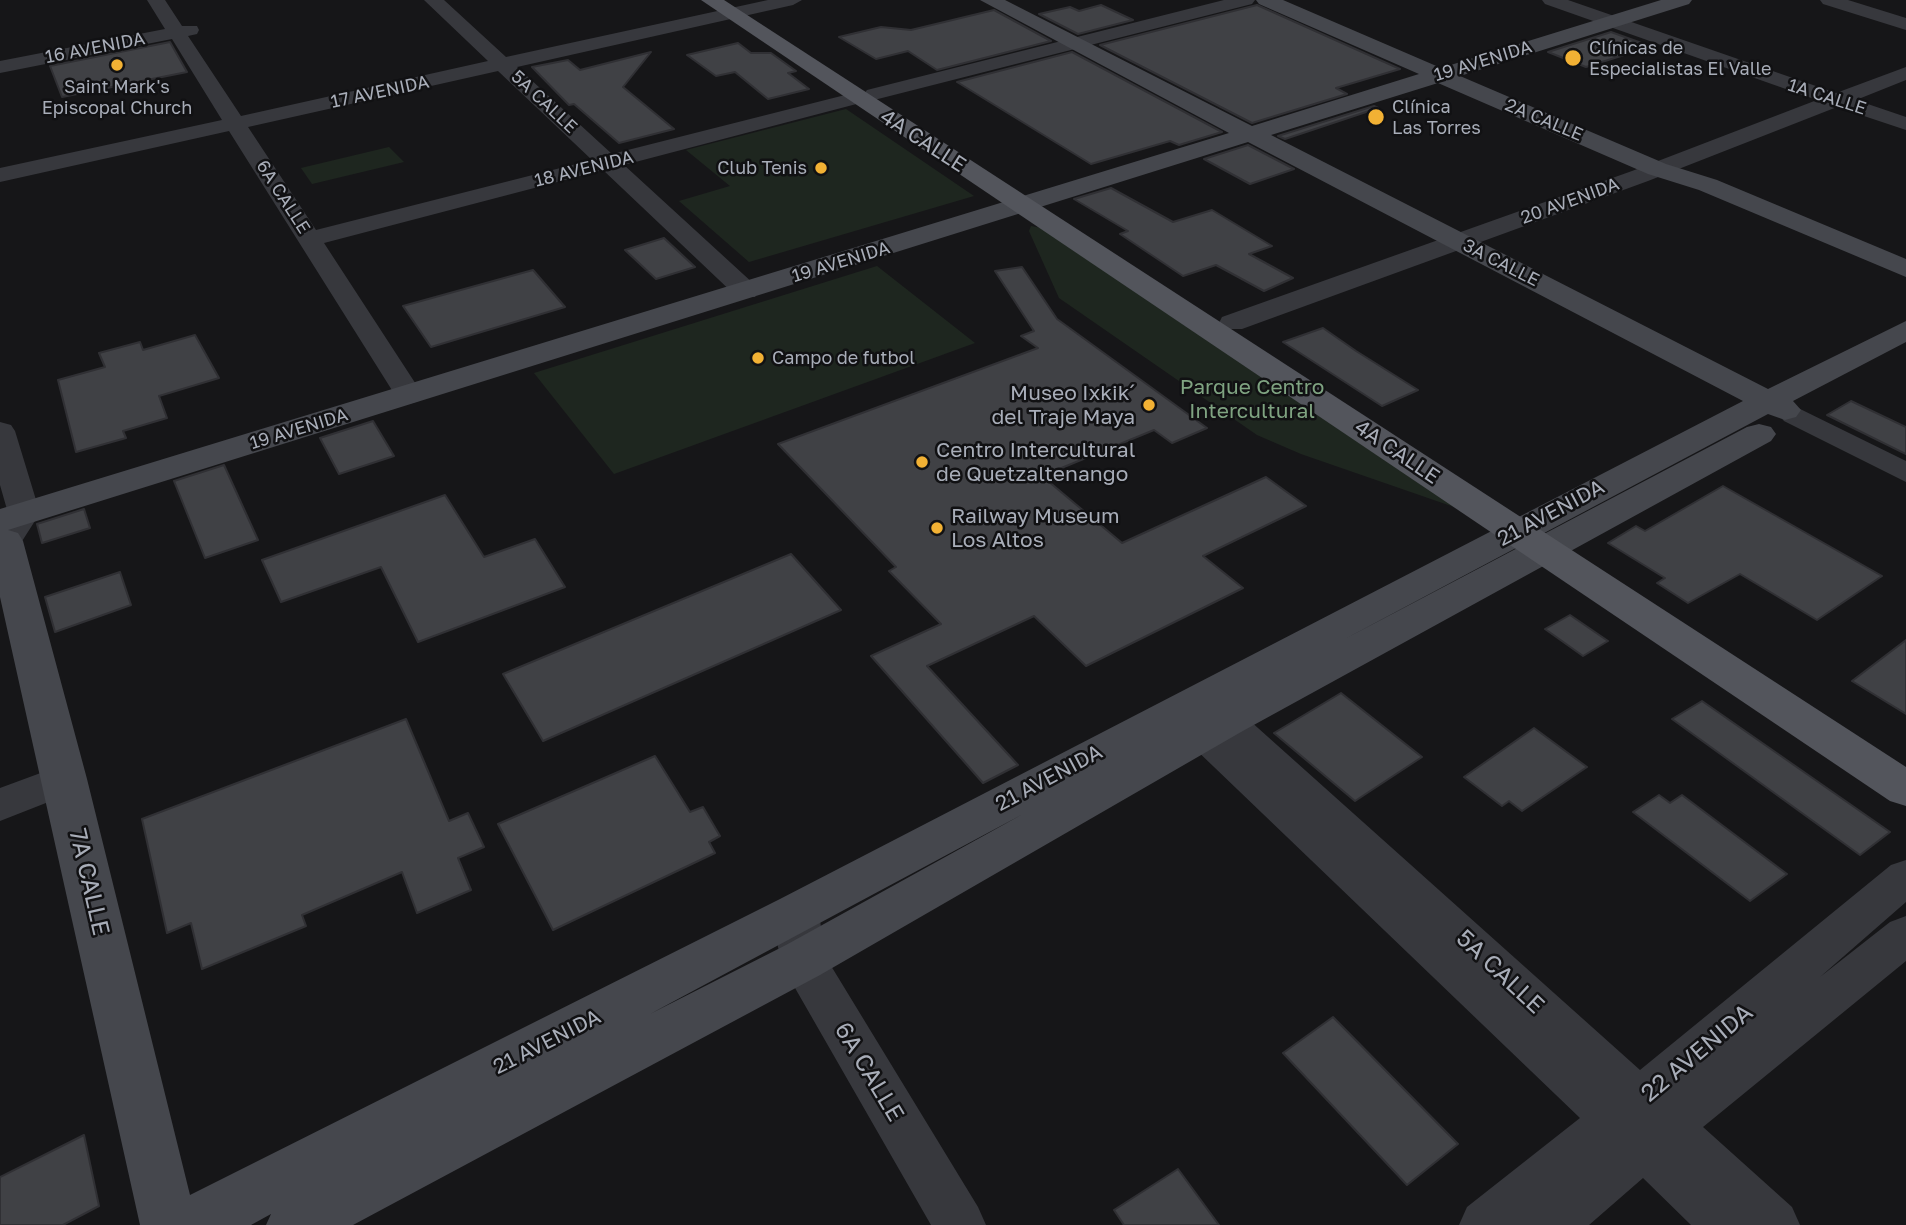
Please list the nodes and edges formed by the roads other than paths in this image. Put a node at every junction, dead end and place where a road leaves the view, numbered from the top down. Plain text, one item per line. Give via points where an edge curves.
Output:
1 (156, 0) edge
2 (171, 0) edge
3 (433, 0) edge
4 (452, 0) edge
5 (793, 0) edge
6 (990, 0) edge
7 (1006, 0) edge
8 (1220, 0) edge
9 (1246, 0) edge
10 (1266, 0) edge
11 (1283, 0) edge
12 (1550, 0) edge
13 (1659, 0) edge
14 (1682, 0) edge
15 (1829, 0) edge
16 (737, 7) edge
17 (1605, 20) junction
18 (1906, 24) edge
19 (182, 30) junction
20 (1077, 42) junction
21 (509, 61) junction
22 (0, 64) edge
23 (1440, 71) junction
24 (1906, 73) edge
25 (1906, 87) edge
26 (861, 93) junction
27 (1845, 104) junction
28 (243, 119) junction
29 (1906, 124) edge
30 (1246, 130) junction
31 (612, 157) junction
32 (0, 165) edge
33 (1681, 174) junction
34 (0, 175) edge
35 (1025, 199) junction
36 (317, 233) junction
37 (1469, 247) junction
38 (1906, 269) edge
39 (748, 284) junction
40 (1242, 330) junction
41 (1906, 330) edge
42 (1906, 355) edge
43 (414, 386) junction
44 (1780, 407) junction
45 (0, 431) edge
46 (1906, 473) edge
47 (8, 518) edge
48 (1540, 536) junction
49 (1214, 727) junction
50 (1906, 762) edge
51 (63, 773) junction
52 (1906, 789) edge
53 (0, 791) edge
54 (0, 805) edge
55 (1906, 877) edge
56 (797, 913) junction
57 (1906, 935) edge
58 (803, 960) junction
59 (1642, 1123) junction
60 (169, 1225) edge
61 (192, 1225) edge
62 (295, 1225) edge
63 (960, 1225) edge
64 (1485, 1225) edge
65 (1550, 1225) edge
66 (1730, 1225) edge
67 (1774, 1225) edge

1 - 19 street, 6A CALLE
2 - 19 street, 6A CALLE
3 - 21 street, 5A CALLE
4 - 21 street, 5A CALLE
5 - 16 street, 17 AVENIDA
6 - 20 street, 3A CALLE
7 - 20 street, 3A CALLE
8 - 20 street, 18 AVENIDA
9 - 20 street, 18 AVENIDA
10 - 23 street, 2A CALLE
11 - 23 street, 2A CALLE
12 - 17 street, 1A CALLE
13 - 17 street, 19 AVENIDA
14 - 17 street, 19 AVENIDA
15 - 18 street
16 - 21 street, 17 AVENIDA
16 - 26 main road, 4A CALLE
17 - 23 street, 19 AVENIDA
17 - 27 street, 1A CALLE
19 - 22 street, 16 AVENIDA
19 - 28 street, 6A CALLE
20 - 26 street, 18 AVENIDA
20 - 30 street, 3A CALLE
21 - 28 street, 17 AVENIDA
21 - 31 street, 5A CALLE
23 - 30 street, 19 AVENIDA
23 - 33 street, 2A CALLE
24 - 27 street, 20 AVENIDA
25 - 27 street, 20 AVENIDA
26 - 31 street, 18 AVENIDA
26 - 35 main road, 4A CALLE
27 - 29 street, 1A CALLE
27 - 33 street, 20 AVENIDA
28 - 32 street, 17 AVENIDA
28 - 34 street, 17 AVENIDA
28 - 36 street, 6A CALLE
30 - 35 street, 19 AVENIDA
30 - 37 street, 3A CALLE
31 - 36 street, 18 AVENIDA
31 - 39 street, 5A CALLE
33 - 37 street, 20 AVENIDA
33 - 38 street, 2A CALLE
35 - 39 street, 19 AVENIDA
35 - 40 main road, 4A CALLE
35 - 48 main road, 4A CALLE via 1225,337
36 - 43 street, 6A CALLE
37 - 40 street, 20 AVENIDA
37 - 44 street, 3A CALLE
39 - 43 street, 19 AVENIDA
40 - 48 main road, 4A CALLE
41 - 44 street, 21 AVENIDA
42 - 44 street, 21 AVENIDA
43 - 47 street, 19 AVENIDA
44 - 46 street, 3A CALLE
44 - 48 street, 21 AVENIDA
45 - 47 street, 7A CALLE
47 - 51 street, 7A CALLE
48 - 49 street, 21 AVENIDA
48 - 50 main road, 4A CALLE
48 - 52 main road, 4A CALLE
48 - 56 street, 21 AVENIDA
49 - 58 street, 21 AVENIDA
49 - 59 street, 5A CALLE
51 - 53 street
51 - 54 street
51 - 60 street, 7A CALLE
55 - 59 street, 22 AVENIDA
56 - 58 street, 6A CALLE
56 - 61 street, 21 AVENIDA
57 - 59 street, 22 AVENIDA
58 - 62 street, 21 AVENIDA
58 - 63 street, 6A CALLE
59 - 64 street, 22 AVENIDA
59 - 65 street, 22 AVENIDA
59 - 66 street, 5A CALLE
59 - 67 street, 5A CALLE

